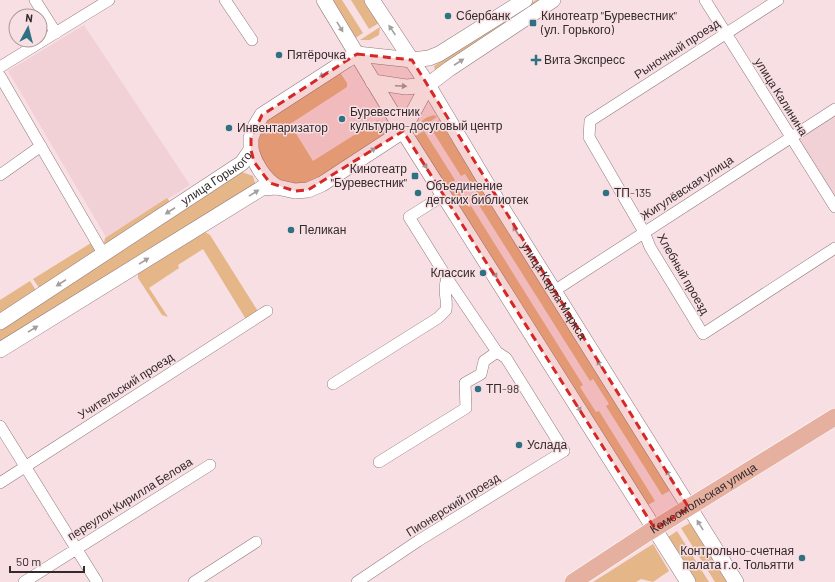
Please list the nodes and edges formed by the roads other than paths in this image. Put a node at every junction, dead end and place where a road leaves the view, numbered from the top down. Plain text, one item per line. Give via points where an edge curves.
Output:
1 (36, 0) edge
2 (109, 0) edge
3 (225, 0) edge
4 (324, 0) edge
5 (372, 0) edge
6 (525, 0) edge
7 (553, 0) edge
8 (705, 0) edge
9 (778, 0) edge
10 (56, 33) junction
11 (726, 33) junction
12 (252, 40) dead end
13 (357, 54) junction
14 (412, 60) junction
15 (0, 67) edge
16 (0, 76) edge
17 (373, 82) junction
18 (428, 85) junction
19 (835, 109) edge
20 (590, 121) joint
21 (403, 131) junction
22 (791, 137) junction
23 (41, 146) junction
24 (251, 150) junction
25 (0, 175) edge
26 (277, 187) junction
27 (444, 195) junction
28 (835, 207) edge
29 (644, 232) junction
30 (835, 248) edge
31 (104, 255) junction
32 (447, 278) junction
33 (554, 291) junction
34 (266, 311) dead end
35 (0, 322) edge
36 (0, 350) edge
37 (497, 352) junction
38 (333, 384) dead end
39 (835, 417) edge
40 (0, 426) edge
41 (379, 462) dead end
42 (210, 465) dead end
43 (25, 467) junction
44 (0, 483) edge
45 (690, 508) junction
46 (655, 529) junction
47 (256, 542) dead end
48 (76, 548) junction
49 (24, 582) edge
50 (96, 582) edge
51 (194, 582) edge
52 (357, 582) edge
53 (573, 582) edge
54 (688, 582) edge
55 (736, 582) edge

1 - 10 street
2 - 10 street
3 - 12 street
4 -> 13 main road
14 -> 5 main road, улица Карла Маркса
6 - 14 main road via 439,54
18 -> 7 main road
8 - 11 street, улица Калинина
9 - 11 street, Рыночный проезд
10 - 15 street
11 - 20 street, Рыночный проезд
11 - 22 street, улица Калинина
13 - 14 main road
13 - 17 main road
13 -> 24 main road, улица Горького via 262,115 251,138
14 - 18 main road, улица Карла Маркса
16 - 23 street
17 -> 18 main road via 406,87
17 - 21 main road
18 - 21 main road
33 -> 18 main road, улица Карла Маркса
19 - 22 street, Жигулёвская улица
20 - 29 street, Хлебный проезд via 589,137
26 -> 21 main road via 295,191 308,190 322,184
21 -> 27 main road
22 - 28 street, улица Калинина
22 - 29 street, Жигулёвская улица
23 - 25 street
23 - 31 street
24 - 26 main road via 254,162
24 -> 31 main road, улица Горького via 242,163
36 -> 26 main road via 262,188
27 - 32 street via 409,217
27 -> 46 main road
29 - 30 street, Хлебный проезд via 650,247 703,334
29 - 33 street, Жигулёвская улица
31 -> 35 main road, улица Горького
32 - 37 street
32 - 38 street via 444,288 446,310 438,318
45 -> 33 main road, улица Карла Маркса
34 - 43 street, Учительский проезд
37 - 41 street via 484,361 481,374 465,383 466,408
37 - 52 street, Пионерский проезд via 506,358 564,451
39 - 45 main road, Комсомольская улица
40 - 43 street
42 - 48 street, переулок Кирилла Белова
43 - 44 street, Учительский проезд
43 - 48 street
45 - 46 main road, Комсомольская улица
55 -> 45 main road, улица Карла Маркса
46 - 53 main road, Комсомольская улица
46 - 54 main road
47 - 51 street
48 - 49 street, переулок Кирилла Белова
48 - 50 street

